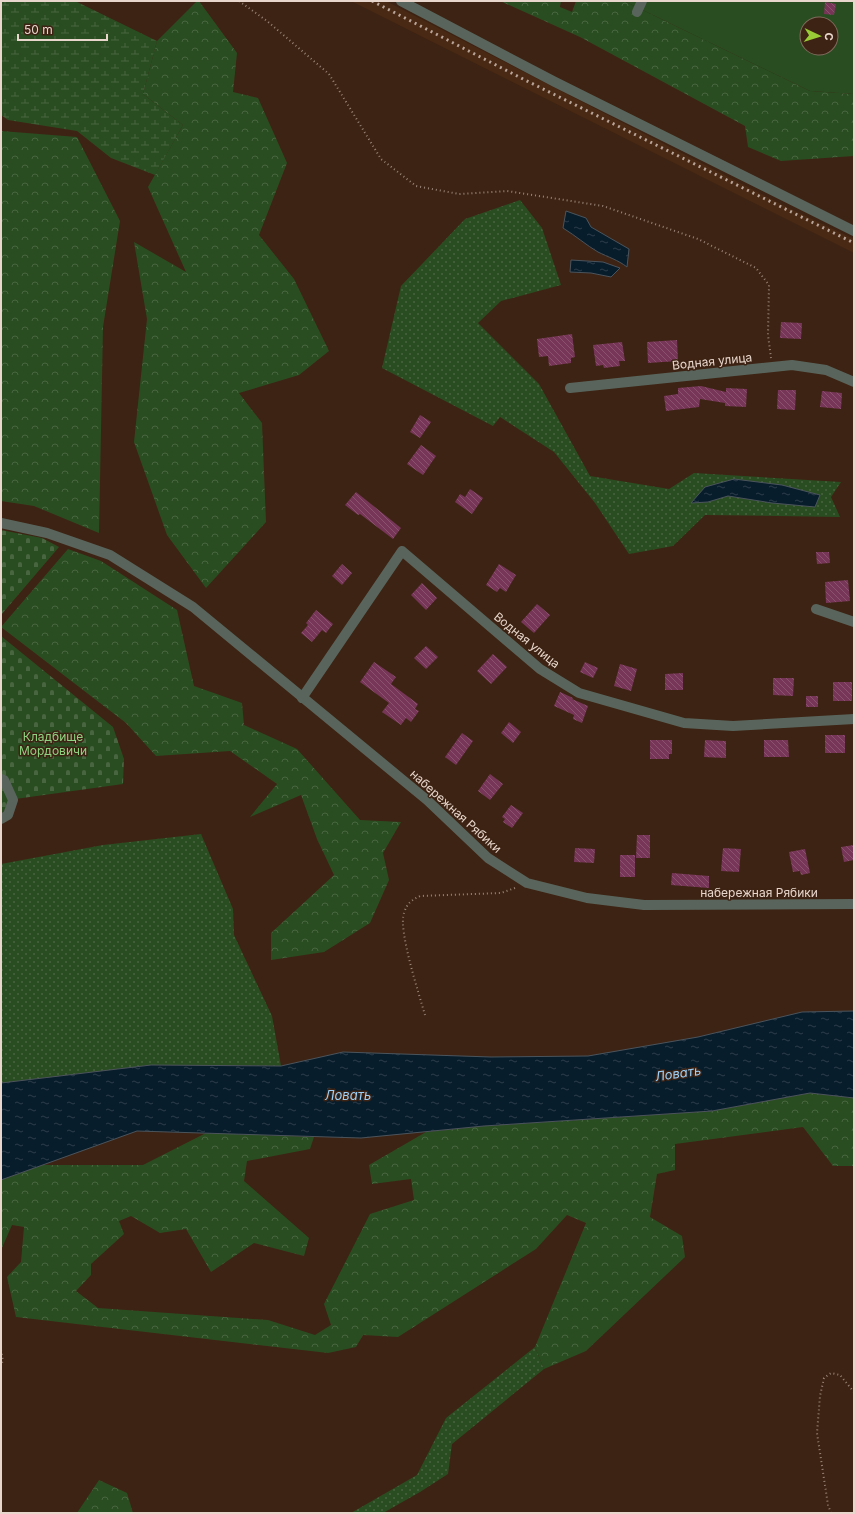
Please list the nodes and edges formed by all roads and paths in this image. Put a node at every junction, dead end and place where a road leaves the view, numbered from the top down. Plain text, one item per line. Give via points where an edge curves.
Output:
1 (239, 1) edge
2 (401, 1) edge
3 (642, 1) edge
4 (637, 12) dead end
5 (854, 231) edge
6 (772, 368) junction
7 (854, 382) edge
8 (570, 388) dead end
9 (1, 523) edge
10 (816, 609) dead end
11 (854, 622) edge
12 (302, 698) junction
13 (854, 719) edge
14 (1, 779) edge
15 (1, 818) edge
16 (527, 883) junction
17 (854, 904) edge
18 (425, 1015) dead end
19 (1, 1350) edge
20 (1, 1364) edge
21 (854, 1392) edge
22 (831, 1513) edge

1 - 6 path via 267,21 329,74 381,159 416,186 459,194 507,191 603,206 698,239 756,268 769,284 768,335
2 - 5 street via 556,82
3 - 4 street
6 - 7 street, Водная улица via 792,365 826,370
6 - 8 street, Водная улица
9 - 12 street, набережная Рябики via 47,533 110,555 193,607
10 - 11 street
12 - 13 street, Водная улица via 402,551 540,669 579,694 684,723 733,726
12 - 16 street, набережная Рябики via 427,800 488,858
14 - 15 street via 4,780 12,800 8,814
16 - 17 street, набережная Рябики via 587,898 644,905
16 - 18 path via 501,892 420,896 410,901 404,913 403,932
19 - 20 path
21 - 22 path via 840,1375 831,1373 824,1378 817,1433

